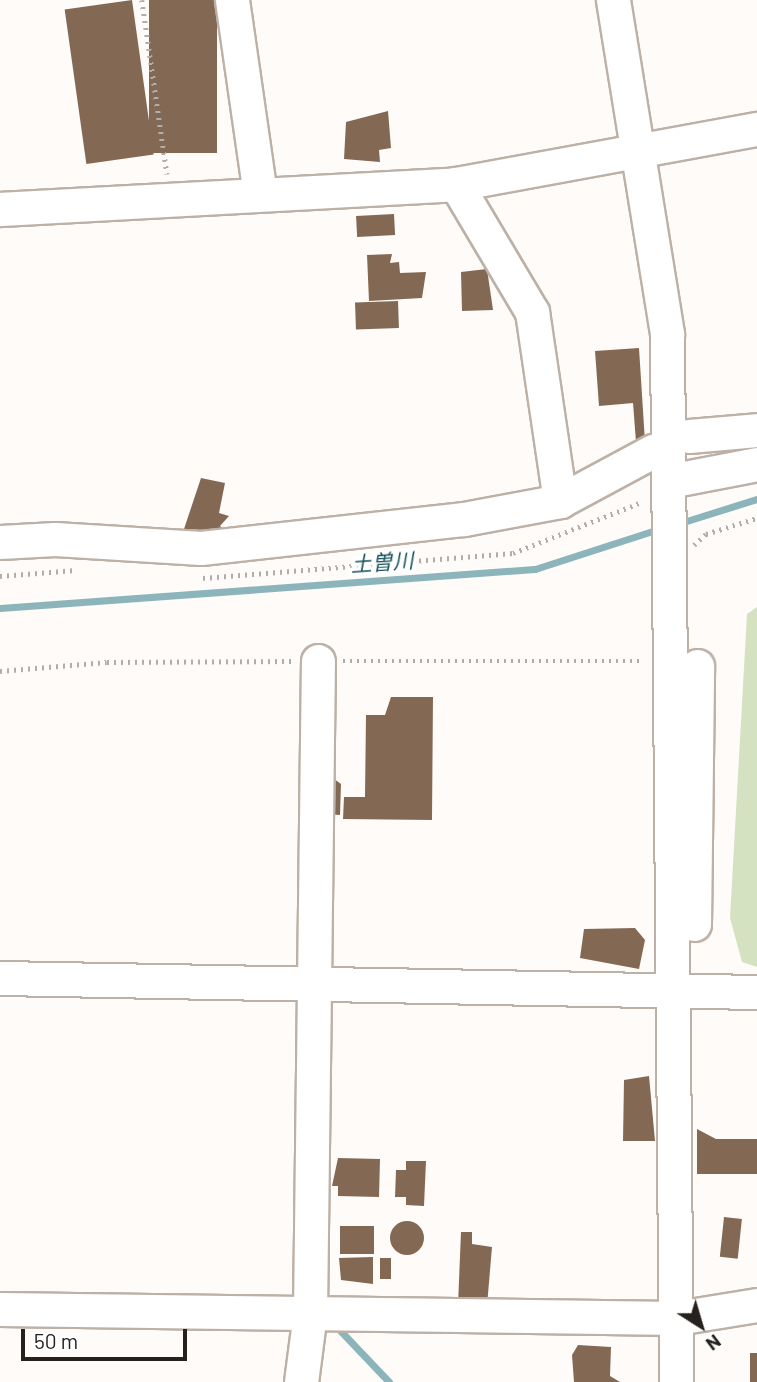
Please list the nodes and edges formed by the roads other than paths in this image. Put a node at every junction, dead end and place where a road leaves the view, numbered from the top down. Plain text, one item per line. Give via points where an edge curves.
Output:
1 (232, 0) edge
2 (613, 0) edge
3 (757, 129) edge
4 (640, 150) junction
5 (456, 184) junction
6 (260, 194) junction
7 (0, 209) edge
8 (757, 430) edge
9 (689, 436) dead end
10 (653, 451) dead end
11 (757, 464) edge
12 (669, 493) junction
13 (560, 501) junction
14 (0, 542) edge
15 (318, 661) dead end
16 (697, 666) dead end
17 (0, 978) edge
18 (312, 983) junction
19 (683, 992) junction
20 (757, 992) edge
21 (757, 1305) edge
22 (0, 1309) edge
23 (310, 1313) junction
24 (677, 1318) junction
25 (300, 1382) edge
26 (676, 1382) edge

1 - 6 street
2 - 4 street
3 - 4 street
4 - 5 street
4 - 12 street via 667,334
5 - 6 street
5 - 13 street via 531,312
6 - 7 street
8 - 9 street
10 - 13 street
11 - 12 street
12 - 19 street
13 - 14 street via 464,519 201,548
15 - 18 street
16 - 19 street
17 - 18 street
18 - 19 street
18 - 23 street
19 - 20 street
19 - 24 street
21 - 24 street
22 - 23 street
23 - 24 street
23 - 25 street
24 - 26 street

